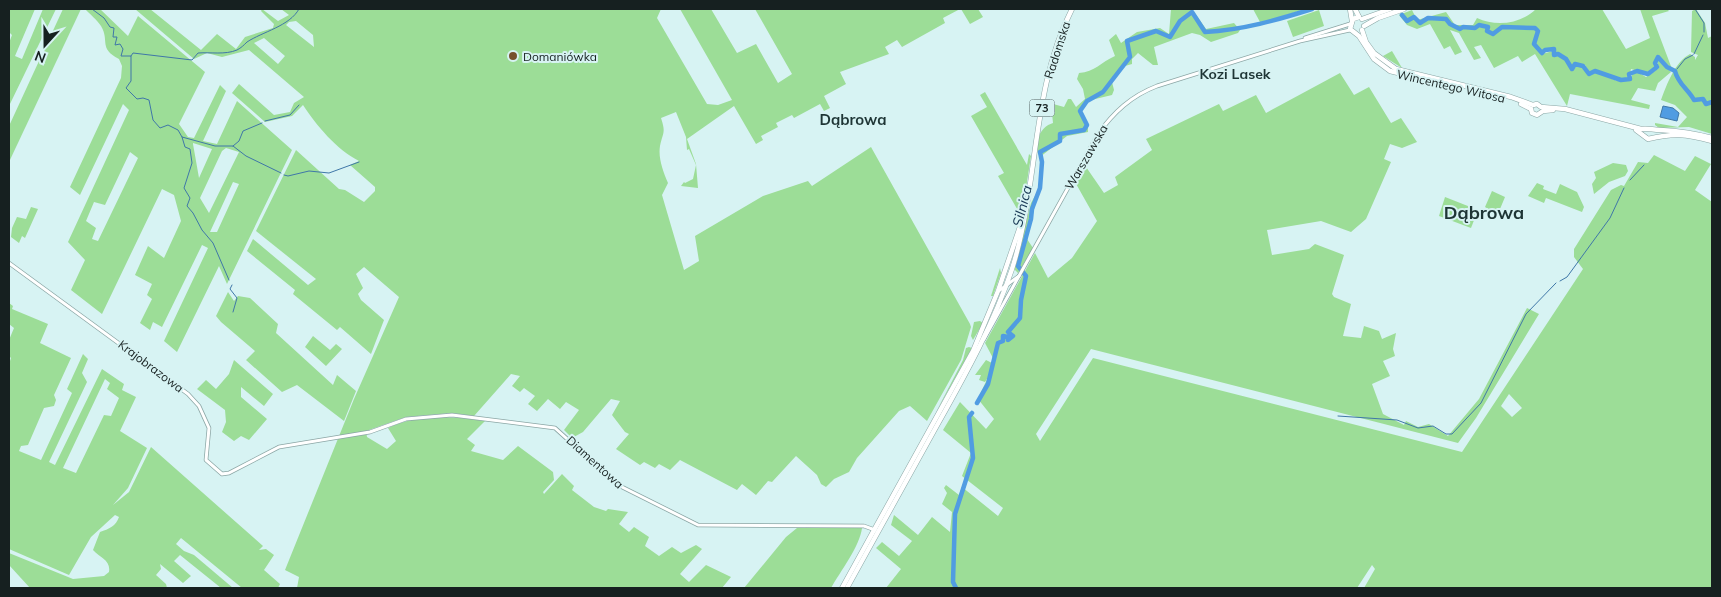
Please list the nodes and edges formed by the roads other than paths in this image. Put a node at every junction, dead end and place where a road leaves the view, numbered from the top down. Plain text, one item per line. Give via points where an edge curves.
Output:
1 (1072, 9) edge
2 (1350, 9) edge
3 (1355, 9) edge
4 (1390, 9) edge
5 (1404, 9) edge
6 (1360, 18) junction
7 (1351, 22) junction
8 (1363, 28) junction
9 (1351, 30) junction
10 (1356, 34) junction
11 (1300, 41) junction
12 (1532, 107) junction
13 (1541, 109) junction
14 (1653, 130) junction
15 (1643, 131) junction
16 (1654, 136) junction
17 (1712, 140) edge
18 (1026, 210) junction
19 (9, 263) edge
20 (1012, 268) junction
21 (1021, 274) junction
22 (1006, 285) junction
23 (998, 291) junction
24 (981, 339) junction
25 (339, 437) joint
26 (877, 530) junction
27 (842, 588) edge
28 (847, 588) edge

1 - 18 main road, Radomska / 73 via 1049,69
2 - 7 main road
3 - 6 main road, Wincentego Witosa
4 - 6 main road
5 - 8 main road
6 - 7 main road
6 - 8 main road, Wincentego Witosa
7 - 9 main road
7 - 11 street, Warszawska
8 - 10 main road
8 - 12 main road, Wincentego Witosa via 1364,38 1374,53 1396,70 1511,97
9 - 10 main road, Wincentego Witosa
9 - 11 street, Warszawska
10 - 12 main road, Wincentego Witosa via 1374,59 1394,73
11 - 21 street, Warszawska via 1157,86 1120,108 1098,134
12 - 13 main road via 1537,104
12 - 13 main road via 1535,114
13 - 15 main road via 1565,109
14 - 15 main road via 1649,127
14 - 16 main road
14 - 17 main road via 1689,131
15 - 16 main road via 1648,139
16 - 17 main road via 1681,134
18 - 20 main road, Radomska / 73
18 - 23 main road, Radomska / 73
19 - 25 street, Krajobrazowa via 188,394 199,406 209,426 206,460 220,474 229,474 279,447
20 - 21 street via 1016,274
20 - 22 main road, 73
21 - 22 street
21 - 24 street, Warszawska
22 - 23 street
22 - 24 main road, 73
23 - 24 main road, 73
24 - 26 main road, 73
25 - 26 street, Diamentowa via 370,432 406,419 452,414 548,426 562,433 624,489 698,525 864,526
26 - 27 main road, 73
26 - 28 main road, 73

